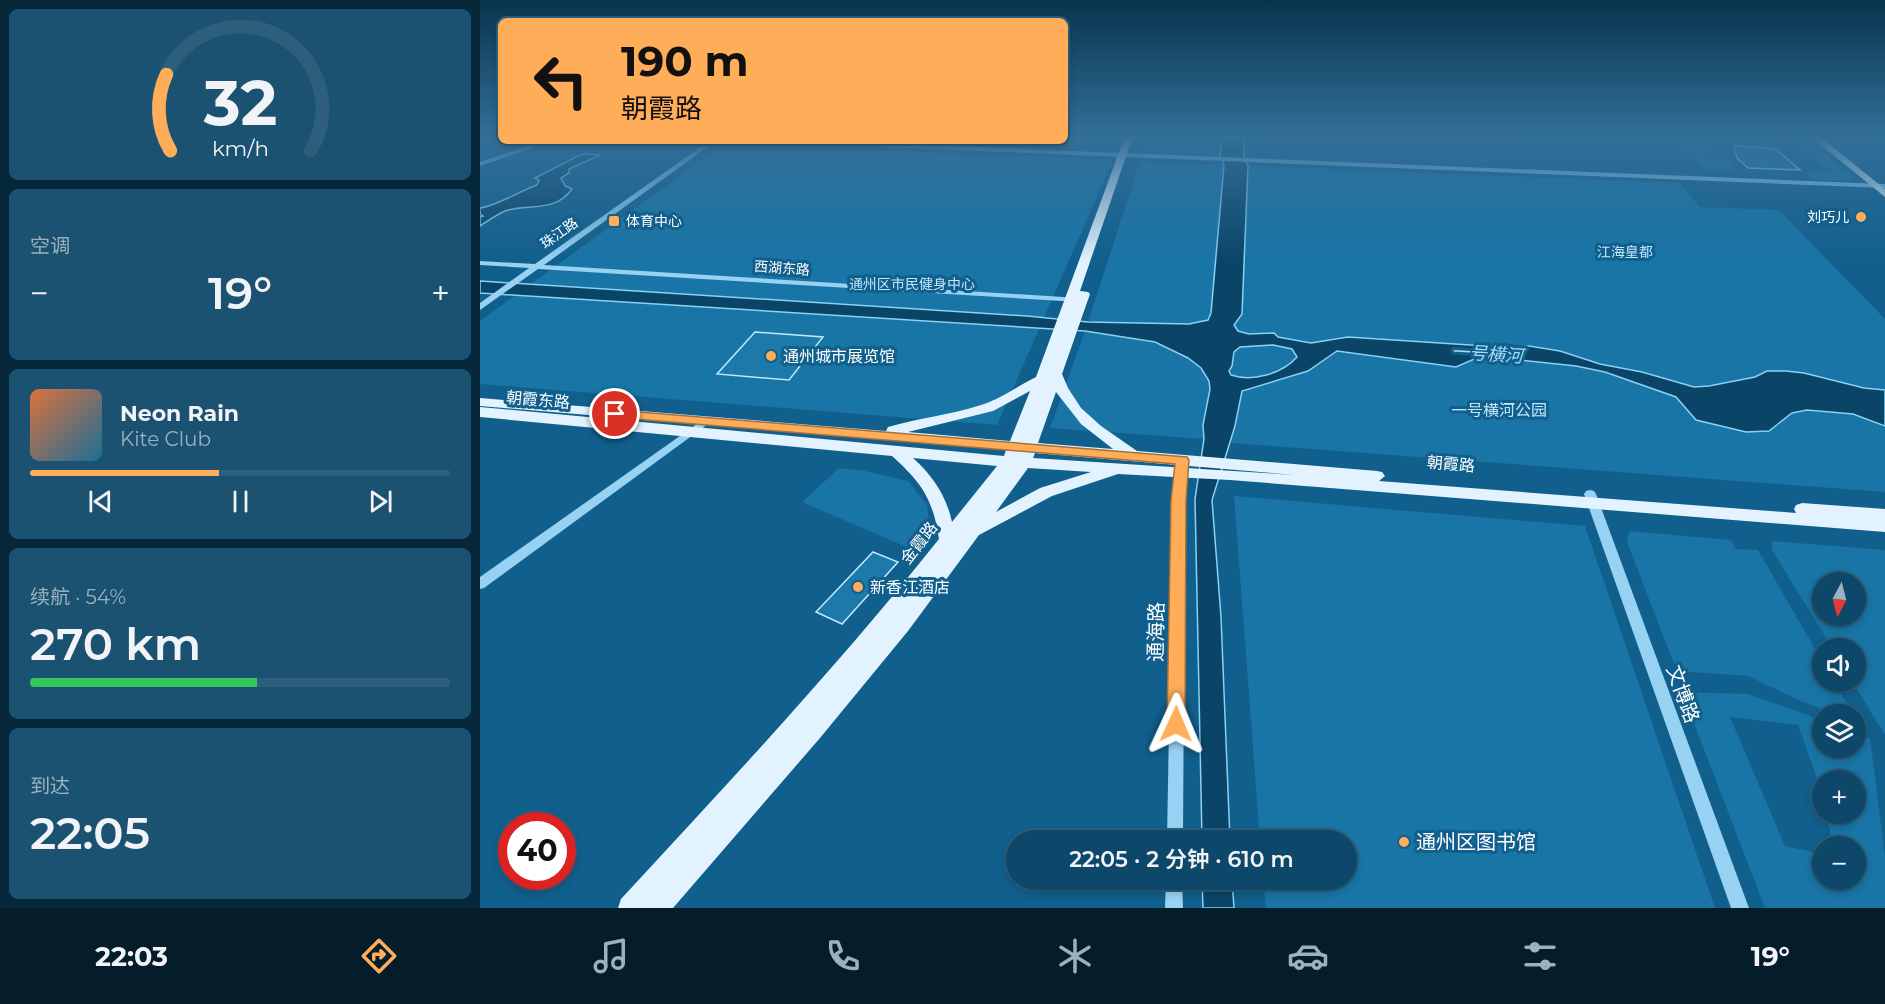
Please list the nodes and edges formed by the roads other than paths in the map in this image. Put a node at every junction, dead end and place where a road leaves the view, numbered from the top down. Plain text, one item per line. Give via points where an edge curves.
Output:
1 (654, 178) edge
2 (660, 178) edge
3 (1119, 178) edge
4 (1688, 178) edge
5 (1882, 186) edge
6 (1885, 194) edge
7 (480, 263) edge
8 (532, 266) junction
9 (482, 297) edge
10 (1077, 300) junction
11 (480, 307) edge
12 (1049, 377) junction
13 (480, 402) edge
14 (480, 412) edge
15 (704, 422) junction
16 (691, 432) junction
17 (860, 434) junction
18 (895, 450) junction
19 (1019, 454) junction
20 (1133, 456) junction
21 (1188, 466) junction
22 (1120, 468) junction
23 (1591, 499) junction
24 (1885, 515) edge
25 (1885, 526) edge
26 (970, 533) junction
27 (947, 540) junction
28 (480, 584) edge
29 (1175, 830) edge
30 (1174, 890) edge
31 (630, 908) edge
32 (657, 908) edge
33 (1174, 908) edge
34 (1740, 908) edge

1 - 8 street, 珠江路
2 - 8 street, 珠江路
3 - 10 main road, 金霞路
4 - 5 street
5 - 6 main road
7 - 8 street, 西湖东路
8 - 9 street, 珠江路
8 - 10 street, 西湖东路
8 - 11 street, 珠江路
10 - 12 main road, 金霞路
12 - 17 main road via 977,412 919,426
12 - 19 main road, 金霞路
12 - 20 main road via 1082,418
13 - 15 main road, 朝霞东路
14 - 16 main road, 朝霞东路
15 - 16 street
15 - 17 main road, 朝霞东路
16 - 18 main road, 朝霞东路
16 - 28 street
17 - 19 main road, 朝霞东路
18 - 19 main road, 朝霞东路
18 - 27 main road via 937,494
19 - 20 main road, 朝霞路
19 - 22 main road, 朝霞路
19 - 26 main road, 金霞路
19 - 27 main road, 金霞路
20 - 21 main road, 朝霞路
21 - 22 main road, 朝霞路
21 - 23 main road, 朝霞路
21 - 29 street, 通海路
22 - 26 main road via 1046,492
23 - 24 main road, 朝霞路
23 - 25 main road, 朝霞路
23 - 34 street, 文博路
26 - 32 main road, 金霞路 via 901,625 813,731
27 - 31 main road, 金霞路 via 824,691
30 - 33 street

